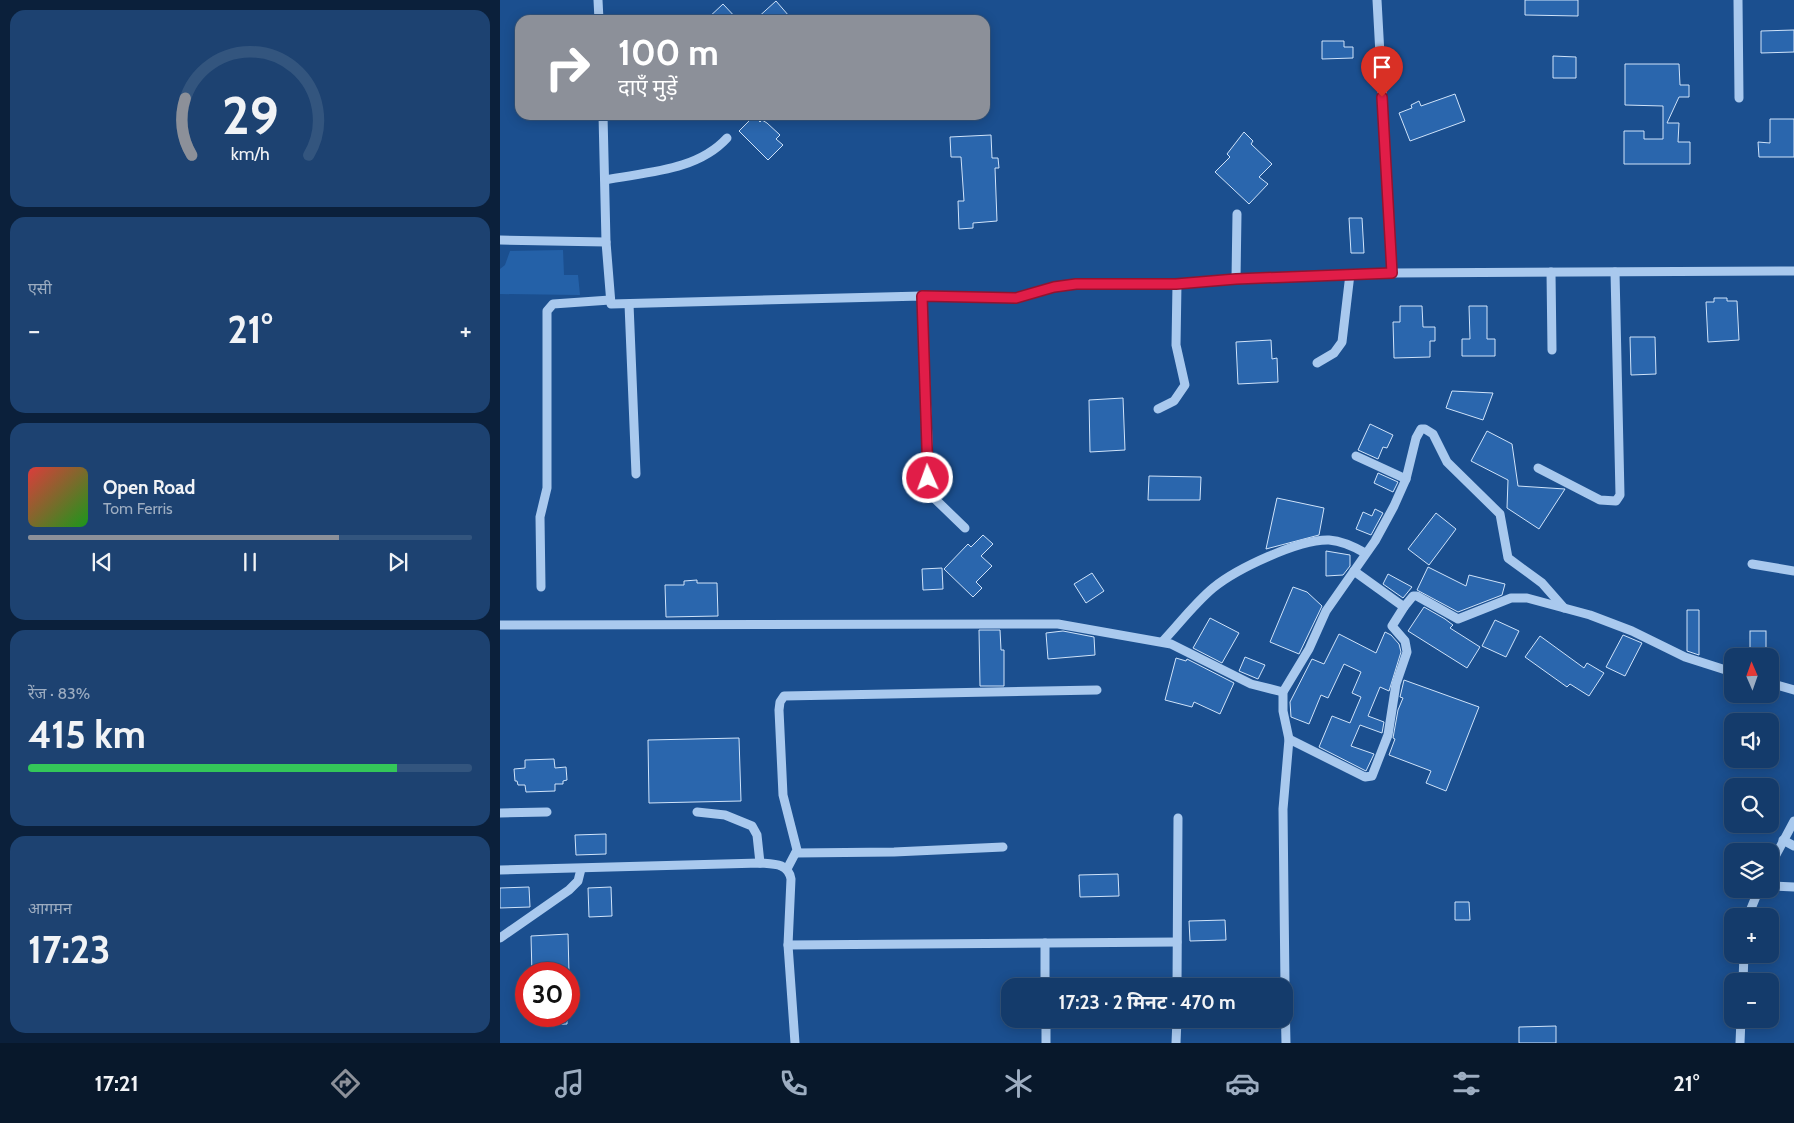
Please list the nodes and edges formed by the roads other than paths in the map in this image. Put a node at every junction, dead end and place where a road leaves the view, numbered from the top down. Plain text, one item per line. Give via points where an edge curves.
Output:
1 (598, 0) edge
2 (1377, 0) edge
3 (1738, 0) edge
4 (599, 15) edge
5 (1738, 98) dead end
6 (603, 120) edge
7 (727, 138) dead end
8 (605, 180) junction
9 (1237, 214) dead end
10 (500, 240) edge
11 (606, 242) junction
12 (1794, 270) edge
13 (1551, 272) junction
14 (1615, 272) junction
15 (1392, 273) junction
16 (1350, 274) junction
17 (1236, 279) junction
18 (1176, 284) junction
19 (922, 296) junction
20 (610, 300) junction
21 (629, 304) junction
22 (1552, 350) dead end
23 (1317, 363) dead end
24 (1158, 409) dead end
25 (1356, 456) dead end
26 (1538, 468) dead end
27 (636, 474) dead end
28 (1406, 479) junction
29 (965, 528) dead end
30 (1364, 553) junction
31 (1752, 564) dead end
32 (1354, 571) junction
33 (1794, 571) edge
34 (542, 587) dead end
35 (1404, 607) junction
36 (1564, 608) junction
37 (500, 624) edge
38 (1163, 641) junction
39 (1724, 669) edge
40 (1779, 686) edge
41 (1097, 690) dead end
42 (1794, 690) edge
43 (1283, 692) junction
44 (1290, 739) junction
45 (547, 812) dead end
46 (697, 812) dead end
47 (500, 813) edge
48 (1178, 818) dead end
49 (1794, 821) edge
50 (1783, 840) junction
51 (1794, 846) edge
52 (1003, 847) dead end
53 (1779, 848) edge
54 (796, 853) junction
55 (760, 863) junction
56 (787, 869) junction
57 (500, 870) edge
58 (581, 870) junction
59 (1779, 887) edge
60 (1794, 888) edge
61 (500, 938) edge
62 (1177, 942) junction
63 (1045, 943) junction
64 (788, 945) junction
65 (1045, 978) edge
66 (1177, 978) edge
67 (1285, 978) edge
68 (1046, 1028) edge
69 (1177, 1028) edge
70 (1286, 1028) edge
71 (1741, 1028) edge
72 (795, 1043) edge
73 (1046, 1043) edge
74 (1176, 1043) edge
75 (1286, 1043) edge
76 (1740, 1043) edge

1 - 4 street
2 - 15 street
3 - 5 street
6 - 8 street
7 - 8 street via 711,154 688,164
8 - 11 street
9 - 17 street
10 - 11 street
11 - 20 street
12 - 14 street
13 - 14 street
13 - 15 street
13 - 22 street
14 - 26 street via 1620,495 1616,501 1600,500
15 - 16 street
16 - 17 street
16 - 23 street via 1342,342 1334,353
17 - 18 street
18 - 19 street via 1070,285 1016,298
18 - 24 street via 1176,346 1185,385 1174,401
19 - 21 street
19 - 29 street via 930,489 934,498
20 - 21 street via 611,304
20 - 34 street via 553,304 547,311 547,488 540,517
21 - 27 street
25 - 28 street
28 - 30 street via 1375,541
28 - 36 street via 1416,438 1421,429 1426,429 1436,438 1449,465 1500,514 1508,558 1542,583
30 - 32 street
30 - 38 street via 1340,542 1319,540 1265,558 1211,589
31 - 33 street
32 - 35 street
32 - 43 street via 1326,611
35 - 36 street via 1413,596 1417,596 1458,619 1516,597
35 - 44 street via 1392,626 1405,641 1406,652 1396,684 1388,735 1372,776 1365,777
36 - 39 street via 1632,631 1685,656
37 - 38 street via 1058,624
38 - 43 street via 1251,684
40 - 42 street
41 - 54 street via 784,696 779,710 783,795 796,841
43 - 44 street via 1283,711
44 - 67 street via 1283,809
45 - 47 street
46 - 55 street via 725,815 752,826 757,835
48 - 62 street
49 - 50 street
50 - 51 street
50 - 53 street
52 - 54 street
54 - 56 street
55 - 56 street
55 - 58 street
56 - 64 street via 791,879
57 - 58 street
58 - 61 street via 578,881 569,890
59 - 60 street
62 - 63 street
62 - 66 street
63 - 64 street
63 - 65 street
64 - 72 street
68 - 73 street
69 - 74 street
70 - 75 street
71 - 76 street

